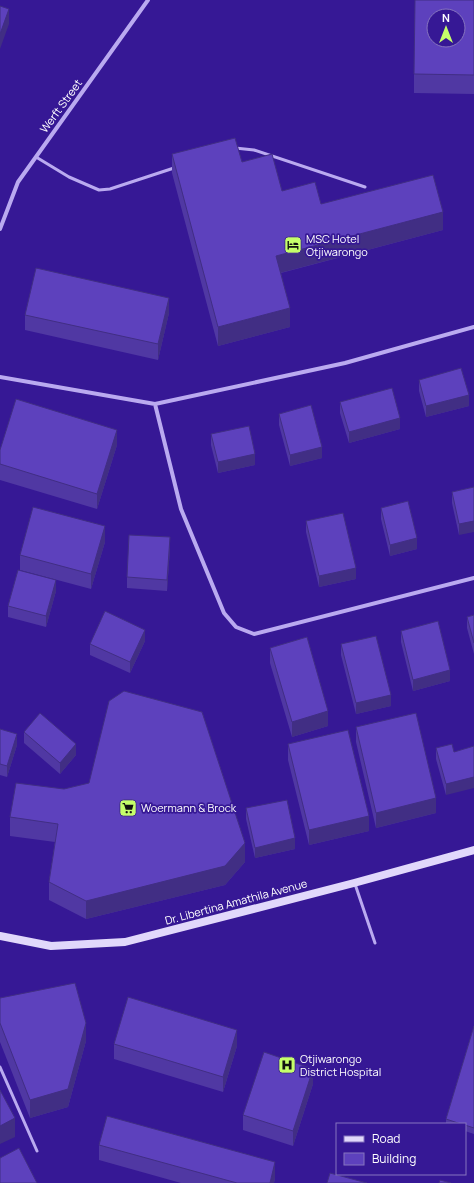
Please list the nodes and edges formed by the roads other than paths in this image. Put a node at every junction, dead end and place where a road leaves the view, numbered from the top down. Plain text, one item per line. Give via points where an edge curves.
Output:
1 (148, 0) edge
2 (233, 148) edge
3 (36, 157) junction
4 (181, 165) edge
5 (364, 187) dead end
6 (0, 229) edge
7 (474, 327) edge
8 (0, 377) edge
9 (155, 404) junction
10 (474, 578) edge
11 (474, 850) edge
12 (354, 883) junction
13 (0, 936) edge
14 (375, 943) dead end
15 (0, 1067) edge
16 (37, 1151) dead end

1 - 3 street, Werft Street
2 - 5 lane via 254,150
3 - 4 lane via 99,190 110,189
3 - 6 street, Werft Street via 18,182
7 - 9 street via 345,363
8 - 9 street
9 - 10 street via 181,509 224,613 236,627 254,634
11 - 12 street, Dr. Libertina Amathila Avenue
12 - 13 street, Dr. Libertina Amathila Avenue via 125,942 51,946
12 - 14 lane
15 - 16 lane

